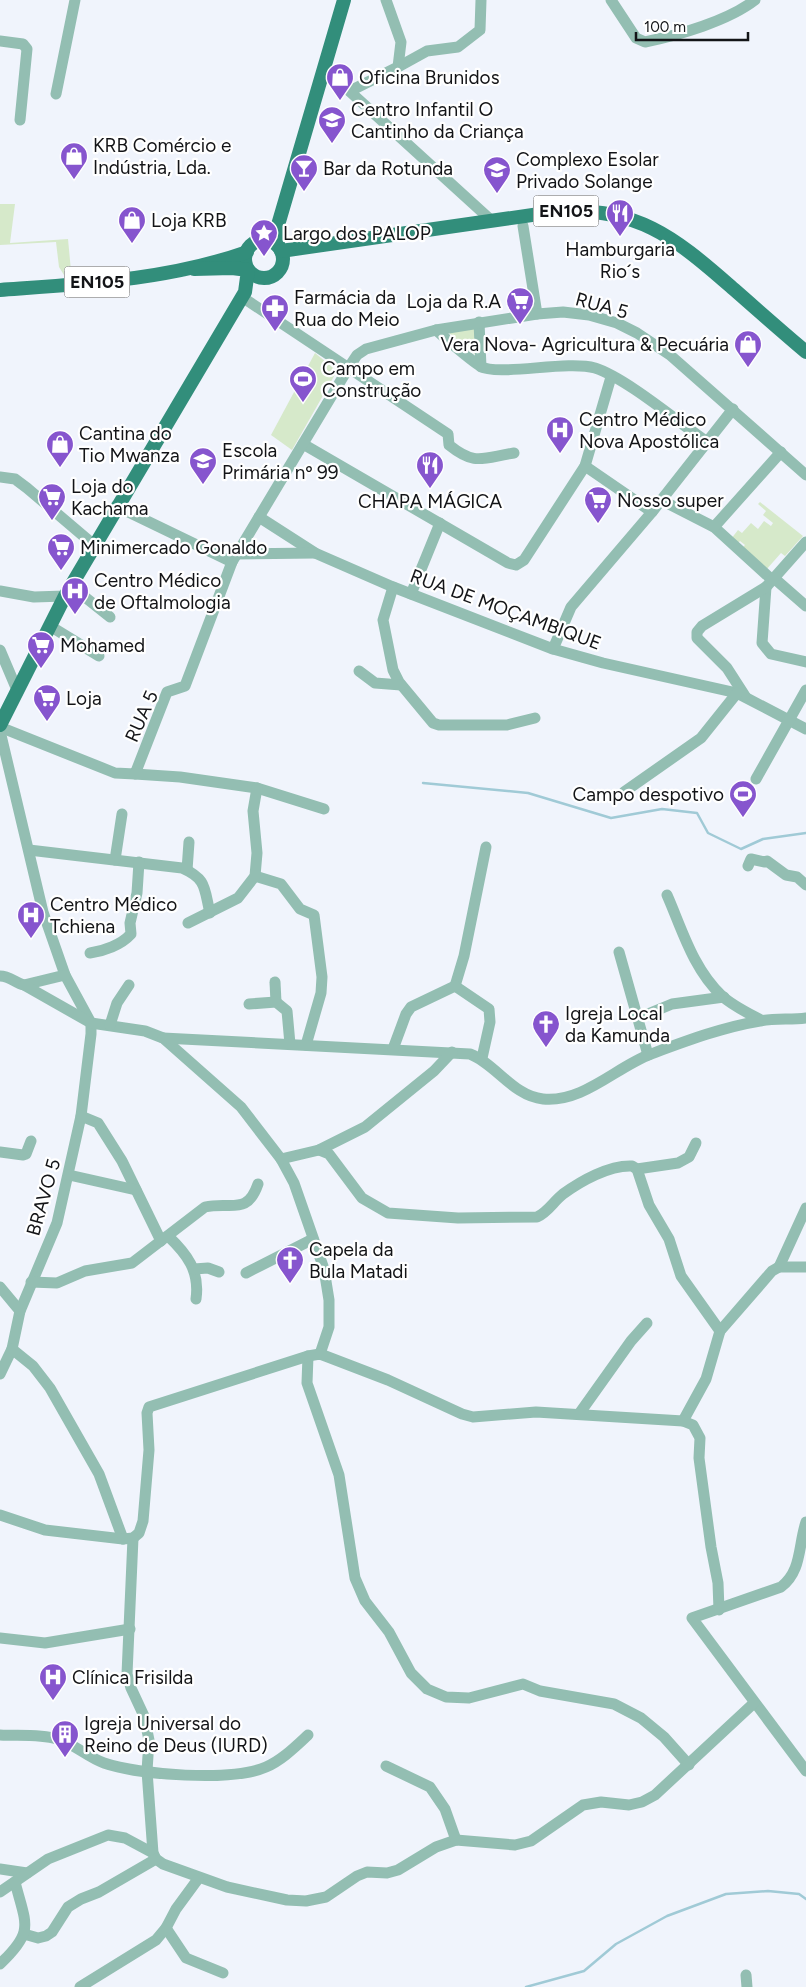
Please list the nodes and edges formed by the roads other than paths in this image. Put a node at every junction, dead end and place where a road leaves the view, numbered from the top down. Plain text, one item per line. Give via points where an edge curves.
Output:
1 (75, 0) edge
2 (344, 0) edge
3 (386, 0) edge
4 (481, 0) edge
5 (755, 0) edge
6 (612, 1) edge
7 (0, 41) edge
8 (398, 67) junction
9 (324, 68) junction
10 (350, 91) junction
11 (56, 94) dead end
12 (20, 120) dead end
13 (492, 221) junction
14 (278, 224) junction
15 (523, 226) junction
16 (260, 240) junction
17 (247, 252) junction
18 (281, 252) junction
19 (232, 268) junction
20 (194, 269) junction
21 (248, 270) junction
22 (270, 276) junction
23 (0, 290) edge
24 (244, 294) junction
25 (537, 314) junction
26 (479, 322) junction
27 (436, 330) junction
28 (806, 352) edge
29 (806, 364) edge
30 (349, 367) junction
31 (481, 367) junction
32 (611, 377) junction
33 (733, 409) junction
34 (707, 442) junction
35 (303, 444) junction
36 (781, 452) junction
37 (514, 453) dead end
38 (585, 466) junction
39 (806, 474) edge
40 (0, 477) edge
41 (661, 500) junction
42 (116, 506) junction
43 (652, 512) junction
44 (258, 517) junction
45 (440, 523) junction
46 (714, 527) junction
47 (806, 542) edge
48 (94, 544) junction
49 (315, 553) junction
50 (234, 558) junction
51 (775, 579) junction
52 (393, 587) junction
53 (766, 587) junction
54 (0, 591) edge
55 (68, 591) junction
56 (411, 594) junction
57 (806, 606) edge
58 (110, 617) dead end
59 (50, 626) junction
60 (553, 649) junction
61 (0, 650) edge
62 (99, 656) dead end
63 (806, 662) edge
64 (359, 670) dead end
65 (401, 685) junction
66 (17, 690) junction
67 (806, 690) edge
68 (741, 695) junction
69 (535, 718) dead end
70 (789, 720) junction
71 (0, 728) edge
72 (806, 729) edge
73 (135, 774) junction
74 (756, 779) dead end
75 (257, 788) junction
76 (624, 792) dead end
77 (324, 809) dead end
78 (122, 814) dead end
79 (189, 842) dead end
80 (486, 847) dead end
81 (29, 850) junction
82 (115, 860) junction
83 (140, 862) junction
84 (748, 866) dead end
85 (186, 870) junction
86 (255, 876) junction
87 (806, 885) edge
88 (667, 894) dead end
89 (210, 913) junction
90 (188, 923) dead end
91 (619, 952) dead end
92 (90, 954) dead end
93 (65, 975) junction
94 (0, 976) edge
95 (276, 982) dead end
96 (24, 985) junction
97 (129, 985) dead end
98 (455, 986) junction
99 (724, 998) junction
100 (276, 1002) junction
101 (249, 1004) dead end
102 (638, 1018) junction
103 (806, 1018) edge
104 (761, 1020) junction
105 (91, 1023) junction
106 (110, 1025) junction
107 (163, 1038) junction
108 (290, 1044) junction
109 (306, 1045) junction
110 (393, 1049) junction
111 (452, 1052) junction
112 (648, 1055) junction
113 (482, 1058) junction
114 (81, 1116) junction
115 (32, 1141) dead end
116 (696, 1143) dead end
117 (319, 1150) junction
118 (0, 1152) edge
119 (282, 1159) junction
120 (637, 1169) junction
121 (69, 1175) junction
122 (258, 1184) dead end
123 (136, 1190) junction
124 (806, 1208) edge
125 (164, 1238) junction
126 (313, 1238) junction
127 (779, 1267) junction
128 (806, 1267) edge
129 (194, 1269) junction
130 (219, 1272) dead end
131 (246, 1273) dead end
132 (32, 1282) junction
133 (0, 1287) edge
134 (196, 1298) dead end
135 (20, 1312) junction
136 (647, 1323) dead end
137 (720, 1331) junction
138 (12, 1349) junction
139 (320, 1354) junction
140 (308, 1356) junction
141 (0, 1374) edge
142 (580, 1414) junction
143 (683, 1420) junction
144 (0, 1515) edge
145 (806, 1522) edge
146 (128, 1538) junction
147 (719, 1610) junction
148 (130, 1629) junction
149 (0, 1638) edge
150 (754, 1703) junction
151 (0, 1735) edge
152 (308, 1735) dead end
153 (689, 1765) junction
154 (386, 1766) dead end
155 (147, 1771) junction
156 (806, 1771) edge
157 (456, 1840) junction
158 (154, 1856) junction
159 (0, 1869) edge
160 (27, 1873) junction
161 (198, 1878) junction
162 (15, 1882) junction
163 (0, 1892) edge
164 (166, 1928) junction
165 (24, 1934) junction
166 (0, 1964) edge
167 (223, 1973) dead end
168 (746, 1975) dead end
169 (80, 1987) edge
170 (747, 1987) edge

1 - 11 street
2 - 9 main road
3 - 8 street via 402,42
4 - 8 street via 480,30 468,40 458,47 426,51
5 - 6 street via 744,9 646,42 636,38
7 - 12 street via 22,44 27,49
8 - 10 street
9 - 10 street
9 - 14 main road
10 - 13 street
13 - 18 main road, EN105
13 - 28 main road, EN105 via 577,210 612,214 648,226 687,248
14 - 16 main road
14 - 18 main road
15 - 18 main road, EN105
15 - 25 street
15 - 29 main road, EN105 via 561,220 596,220 624,226 653,238 682,256
16 - 17 main road, EN105
16 - 18 main road, EN105 via 272,241
17 - 20 main road, EN105
17 - 21 main road
18 - 22 main road via 279,271
19 - 20 main road, EN105
19 - 21 main road, EN105
19 - 24 main road via 241,278
20 - 23 main road, EN105
21 - 22 main road, EN105 via 257,276
21 - 24 main road
22 - 24 main road
24 - 30 street
24 - 42 main road
25 - 26 street, RUA 5
25 - 33 street, RUA 5 via 572,313 617,323 670,355
26 - 27 street, RUA 5
26 - 31 street
27 - 30 street, RUA 5 via 366,349
27 - 31 street
30 - 35 street, RUA 5
30 - 37 street via 448,434 449,444 463,457 476,460
31 - 32 street via 499,370 564,365 594,368
32 - 34 street
32 - 38 street
33 - 34 street
33 - 36 street, RUA 5
34 - 41 street
35 - 44 street, RUA 5
35 - 45 street
36 - 39 street, RUA 5
36 - 46 street
38 - 43 street
38 - 45 street via 524,560 516,565
40 - 48 street via 15,479
41 - 43 street
41 - 46 street
42 - 48 main road
42 - 50 street
43 - 60 street via 571,607
44 - 49 street, RUA DE MOÇAMBIQUE
44 - 50 street, RUA 5
45 - 56 street
46 - 51 street
47 - 51 street
48 - 55 main road
49 - 50 street
49 - 52 street, RUA DE MOÇAMBIQUE
50 - 73 street, RUA 5 via 185,686 167,692
51 - 53 street
51 - 57 street
52 - 56 street, RUA DE MOÇAMBIQUE
52 - 65 street via 383,620 393,670
53 - 63 street via 762,642 771,654
53 - 68 street via 702,626 696,635 727,668
54 - 55 street via 34,597
55 - 58 street
55 - 59 main road
56 - 60 street, RUA DE MOÇAMBIQUE
59 - 62 street
59 - 66 main road
60 - 68 street, RUA DE MOÇAMBIQUE
61 - 66 street
64 - 65 street via 376,683
65 - 69 street via 427,717 440,725 507,725
66 - 71 main road
67 - 70 street
68 - 70 street, RUA DE MOÇAMBIQUE
68 - 76 street via 701,738
70 - 72 street, RUA DE MOÇAMBIQUE
70 - 74 street
71 - 73 street via 115,773
71 - 81 street
73 - 75 street
75 - 77 street
75 - 86 street via 253,811 257,853
78 - 82 street
79 - 85 street
80 - 98 street
81 - 82 street
81 - 93 street via 43,912
82 - 83 street
83 - 85 street
83 - 92 street via 131,934 126,940
84 - 87 street via 751,859 767,861
85 - 89 street via 198,875
86 - 89 street via 238,898
86 - 109 street via 281,884 300,909 314,915 322,977 321,993
88 - 99 street via 701,971
89 - 90 street
91 - 102 street
93 - 96 street
93 - 105 street
94 - 96 street
95 - 100 street
96 - 105 street
97 - 106 street via 117,1003
98 - 110 street via 411,1007
98 - 113 street via 489,1009 490,1022
99 - 102 street via 672,1004
99 - 104 street
100 - 101 street
100 - 108 street via 287,1011
102 - 112 street
103 - 104 street
104 - 112 street
105 - 106 street
105 - 114 street, BRAVO 5
106 - 107 street via 146,1031
107 - 108 street
107 - 119 street via 242,1107
108 - 109 street
109 - 110 street
110 - 111 street
111 - 113 street
111 - 117 street via 434,1071 365,1127
112 - 113 street via 585,1090 563,1098 542,1099 501,1077
114 - 121 street, BRAVO 5
114 - 123 street via 98,1123
115 - 118 street via 26,1154
116 - 120 street via 690,1157 678,1163
117 - 119 street
117 - 120 street via 329,1154 362,1198 388,1213 458,1218 537,1217 546,1213 563,1194 598,1174 626,1165
119 - 126 street via 304,1207
120 - 137 street via 650,1205 669,1239 681,1276
121 - 123 street
121 - 132 street, BRAVO 5 via 57,1223
122 - 125 street via 254,1196 244,1205 205,1207
123 - 125 street
124 - 127 street
125 - 129 street via 185,1255
125 - 132 street via 142,1257 124,1266 85,1271 57,1283
126 - 131 street
126 - 139 street via 324,1269 329,1300 329,1327
127 - 128 street
127 - 137 street via 745,1299
129 - 130 street via 208,1268
129 - 134 street via 198,1284
132 - 135 street, BRAVO 5
133 - 135 street
135 - 138 street, BRAVO 5
136 - 142 street via 631,1340
137 - 143 street via 706,1379
138 - 141 street, BRAVO 5
138 - 146 street via 33,1366 50,1388 99,1474
139 - 140 street
139 - 142 street via 468,1416 536,1412
140 - 146 street via 149,1408 143,1521 139,1533
140 - 153 street via 307,1383 339,1475 355,1578 365,1600 389,1632 411,1673 426,1689 446,1697 468,1698 523,1684 540,1691 614,1704 641,1718 664,1737
142 - 143 street
143 - 147 street via 693,1425 700,1438
144 - 146 street via 44,1530
145 - 147 street via 796,1568 790,1580 781,1587
146 - 148 street
147 - 150 street via 692,1618
148 - 149 street via 45,1643
148 - 155 street via 128,1681 144,1716 150,1750
150 - 153 street
150 - 156 street
151 - 155 street via 54,1738 104,1763
152 - 155 street via 287,1754 265,1767 237,1774
153 - 157 street via 655,1795 642,1802 583,1805 531,1841 515,1844
154 - 157 street via 430,1787 445,1809
155 - 158 street
157 - 161 street via 436,1846 398,1870 367,1872 326,1897 306,1901 279,1898
158 - 160 street via 125,1838 108,1835 60,1854
158 - 161 street
158 - 165 street via 99,1892 68,1907 46,1936 38,1938
159 - 160 street
160 - 162 street
161 - 164 street
162 - 163 street
162 - 165 street via 25,1920
164 - 167 street via 186,1958
164 - 169 street via 148,1946
165 - 166 street via 19,1946
168 - 170 street

